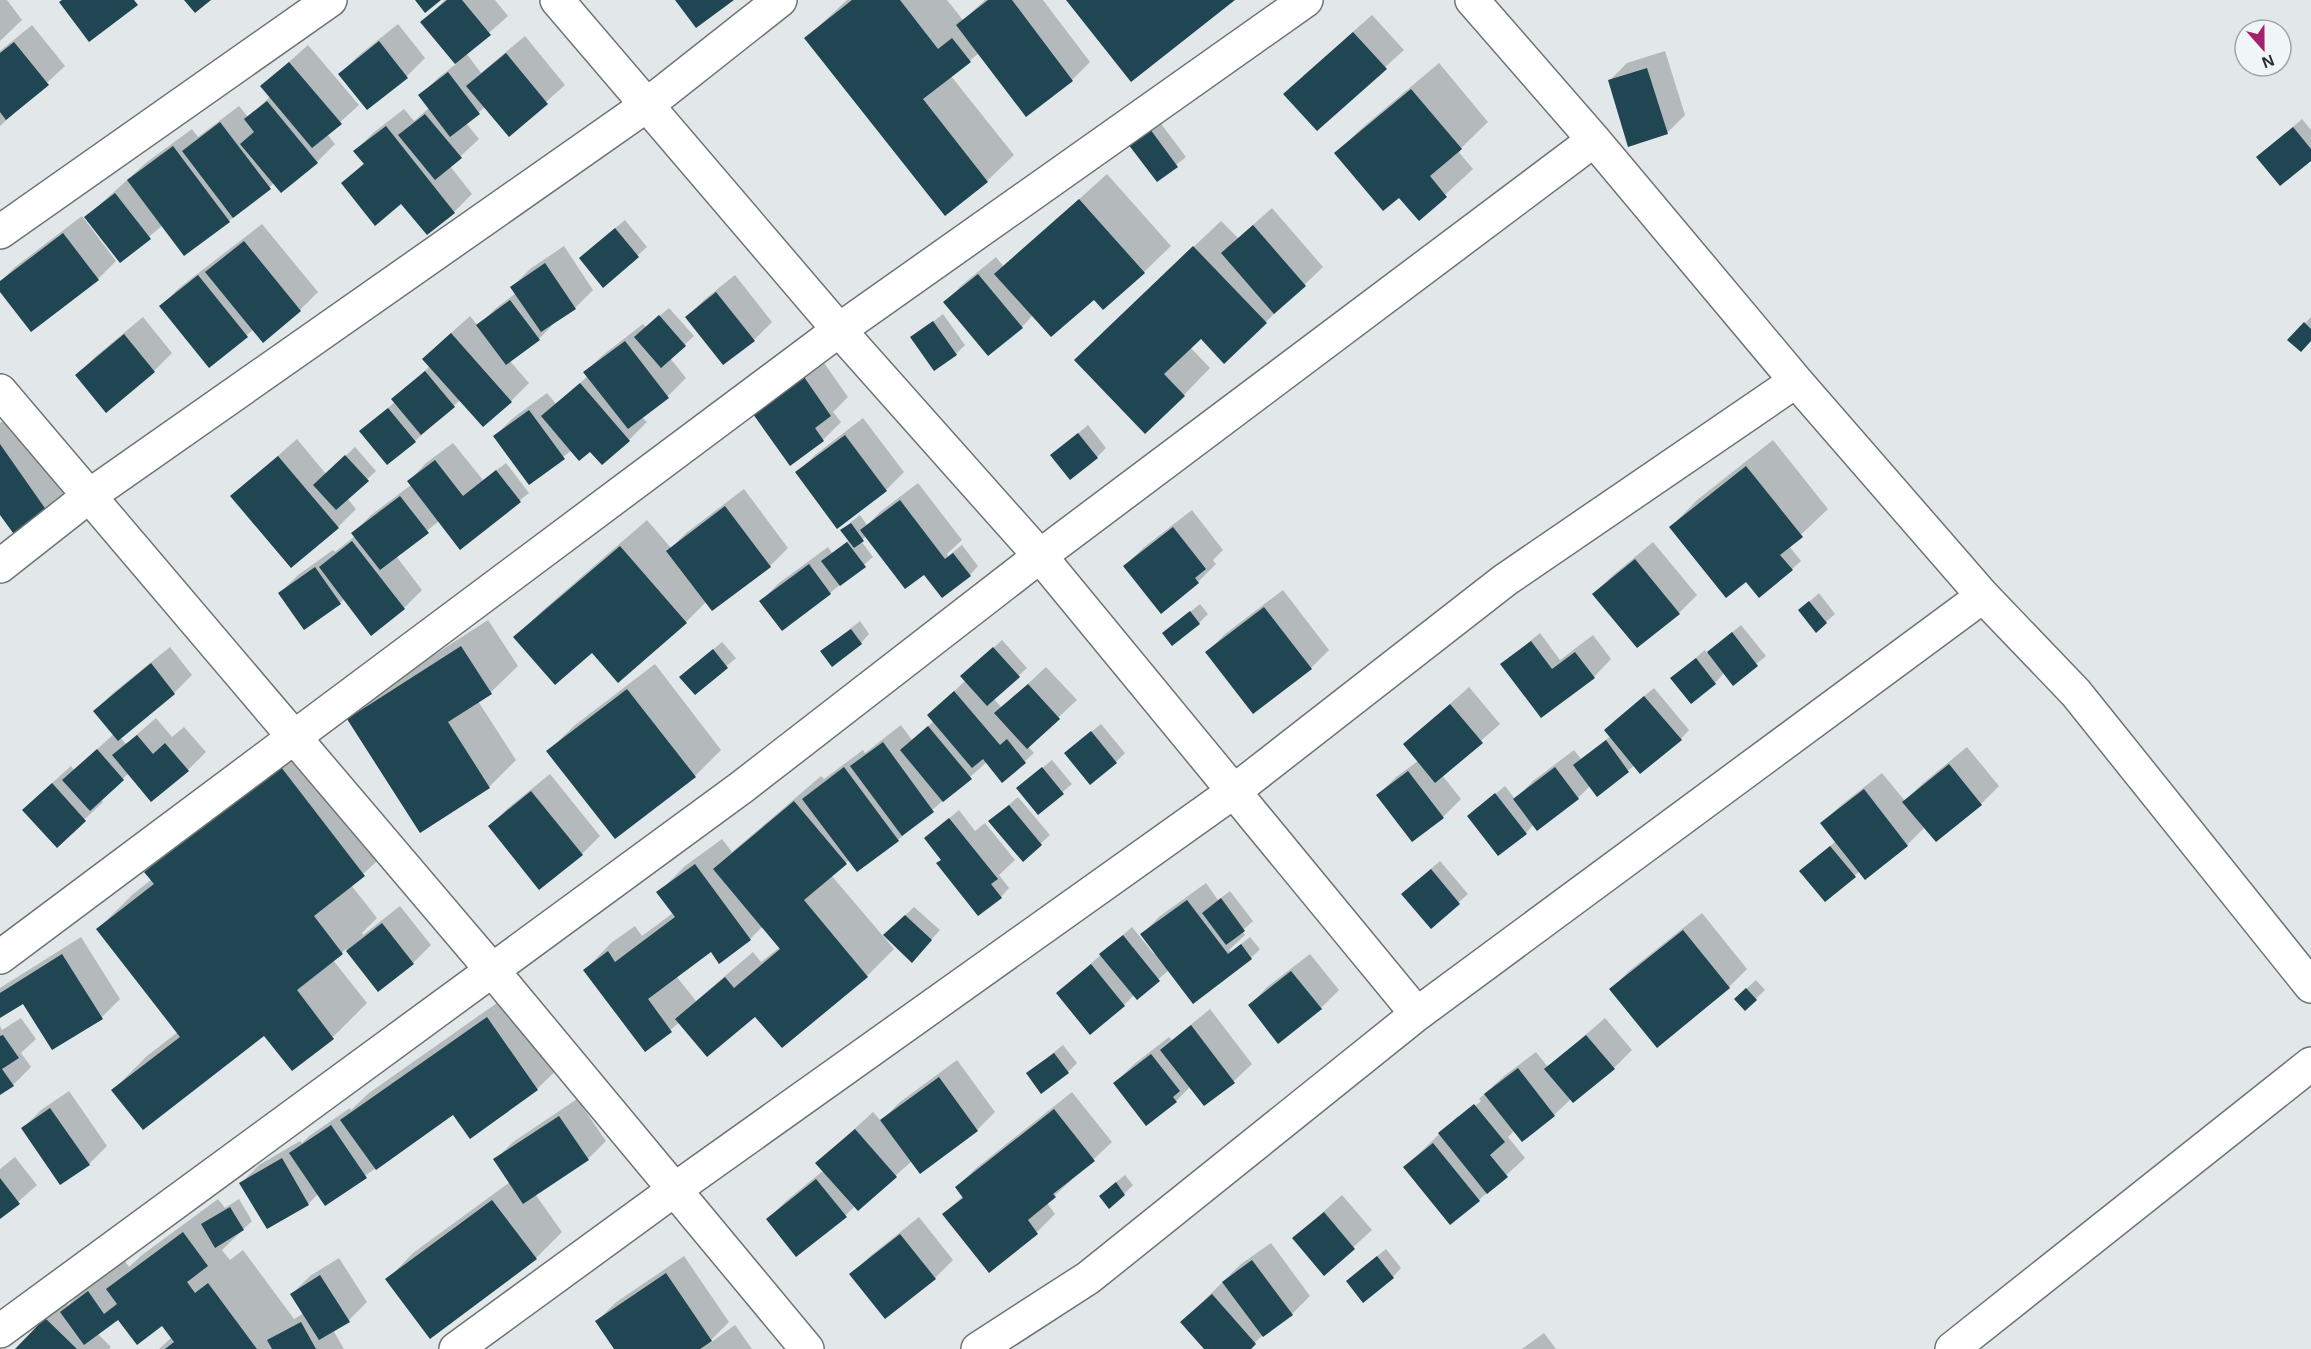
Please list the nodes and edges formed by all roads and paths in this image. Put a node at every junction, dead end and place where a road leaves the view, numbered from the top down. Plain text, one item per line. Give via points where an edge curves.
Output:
1 (330, 0) edge
2 (557, 0) edge
3 (780, 0) edge
4 (1306, 0) edge
5 (1472, 0) edge
6 (647, 105) junction
7 (1593, 140) junction
8 (0, 232) edge
9 (838, 330) junction
10 (1796, 381) junction
11 (0, 391) edge
12 (89, 496) junction
13 (1040, 556) junction
14 (0, 566) edge
15 (1983, 596) junction
16 (293, 736) junction
17 (1233, 792) junction
18 (0, 957) edge
19 (492, 970) junction
20 (2311, 986) edge
21 (1418, 1014) junction
22 (2311, 1064) edge
23 (674, 1190) junction
24 (0, 1332) edge
25 (456, 1349) edge
26 (807, 1349) edge
27 (978, 1349) edge
28 (1952, 1349) edge

1 - 8 street
2 - 6 street
3 - 6 street
4 - 9 street
5 - 7 street
6 - 9 street
6 - 12 street
7 - 10 street
7 - 13 street
9 - 13 street
9 - 16 street
10 - 15 street
10 - 17 street via 1505,580
11 - 12 street
12 - 14 street
12 - 16 street
13 - 17 street
13 - 19 street via 742,788
15 - 20 street via 2076,693
15 - 21 street
16 - 18 street
16 - 19 street
17 - 21 street
17 - 23 street
19 - 23 street
19 - 24 street
21 - 27 street via 1088,1278
22 - 28 street
23 - 25 street
23 - 26 street

